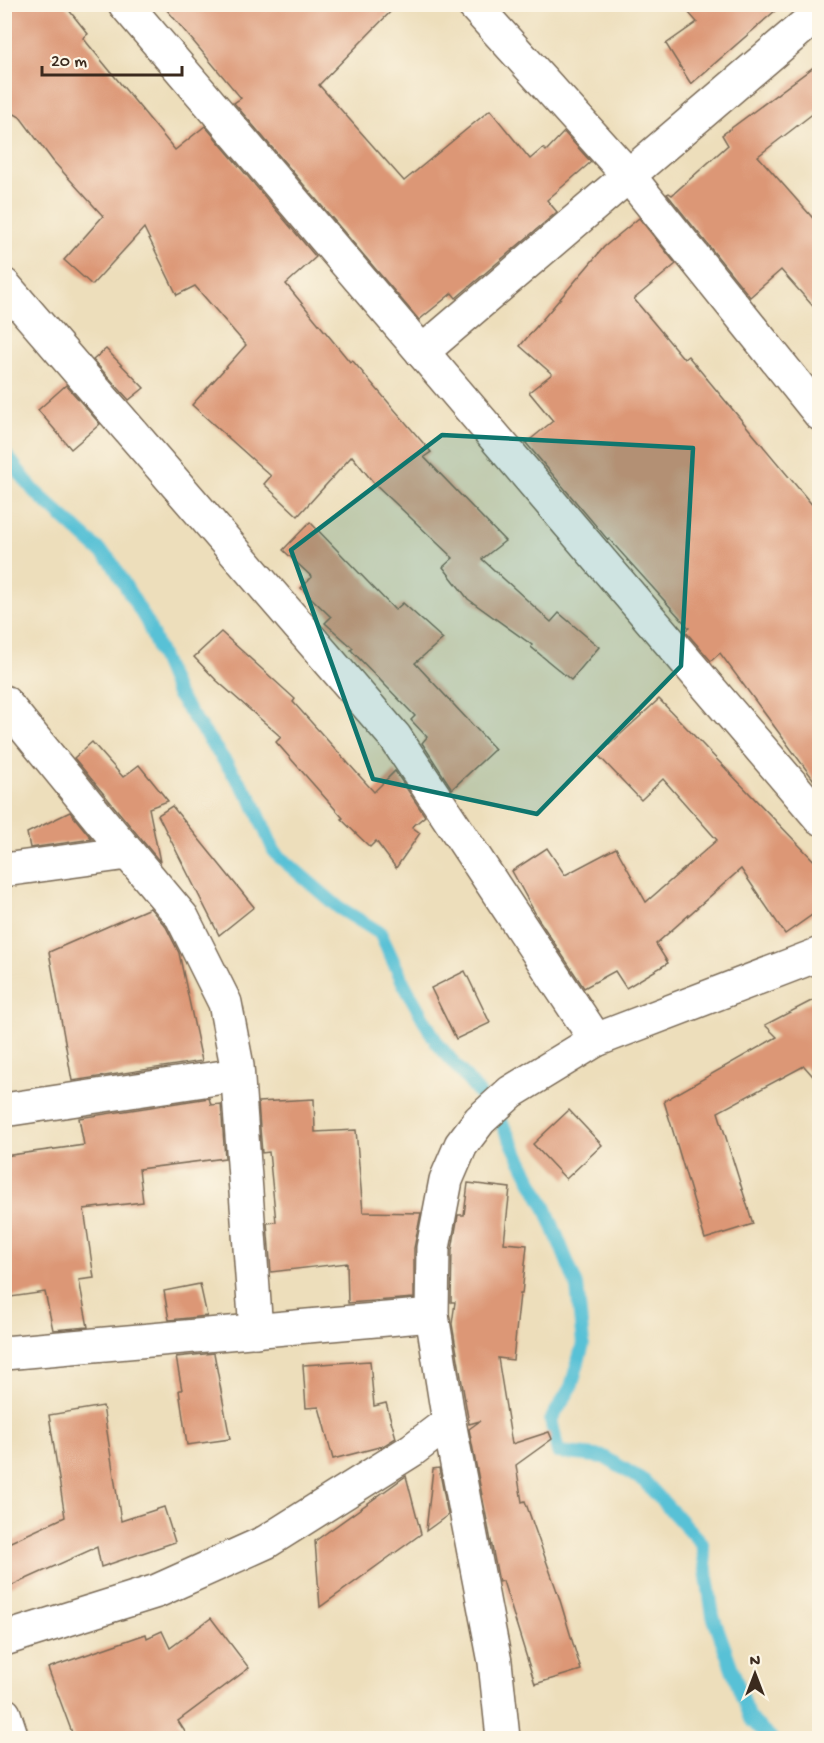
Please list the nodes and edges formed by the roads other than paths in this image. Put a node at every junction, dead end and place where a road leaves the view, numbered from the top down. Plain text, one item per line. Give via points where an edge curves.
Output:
1 (125, 4) edge
2 (473, 4) edge
3 (819, 12) edge
4 (628, 175) junction
5 (4, 285) edge
6 (422, 352) junction
7 (819, 414) edge
8 (4, 702) edge
9 (819, 818) edge
10 (128, 854) junction
11 (4, 870) edge
12 (819, 954) edge
13 (596, 1040) junction
14 (237, 1075) junction
15 (4, 1110) edge
16 (432, 1315) junction
17 (256, 1331) junction
18 (4, 1353) edge
19 (449, 1422) junction
20 (4, 1639) edge
21 (4, 1714) edge
22 (12, 1738) edge
23 (503, 1738) edge

1 - 6 street
2 - 4 street
3 - 4 street
4 - 6 street
4 - 7 street
5 - 13 street via 395,737
6 - 9 street
8 - 10 street
10 - 11 street
10 - 14 street via 182,918 220,992
12 - 13 street
13 - 16 street via 511,1092 480,1120 461,1145 446,1180 433,1248
14 - 15 street
14 - 17 street
16 - 17 street
16 - 19 street
17 - 18 street
19 - 20 street via 412,1450 266,1542 158,1591
19 - 23 street via 495,1662
21 - 22 street

